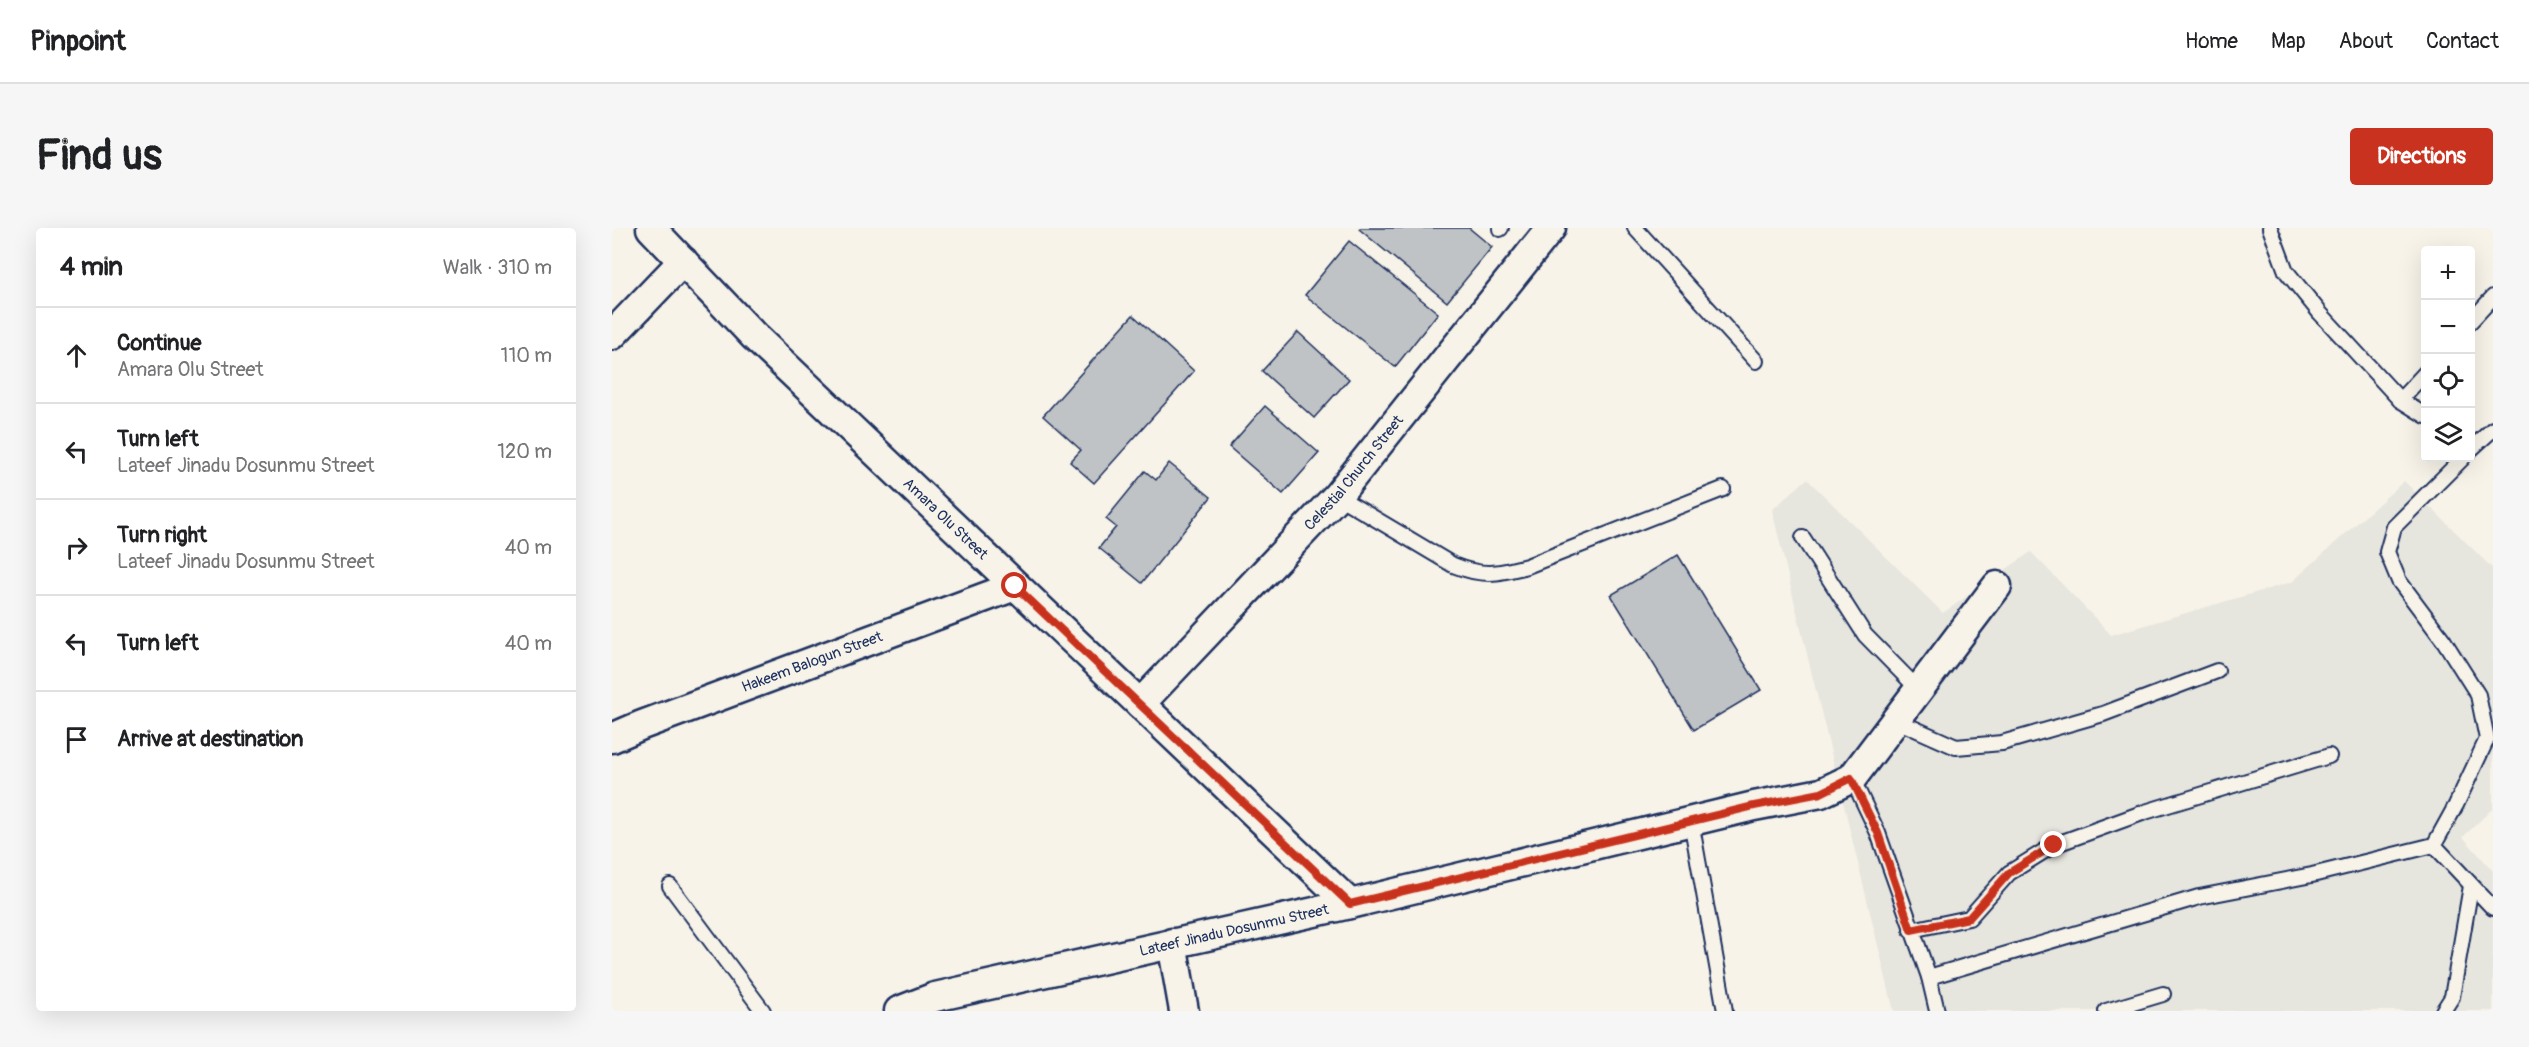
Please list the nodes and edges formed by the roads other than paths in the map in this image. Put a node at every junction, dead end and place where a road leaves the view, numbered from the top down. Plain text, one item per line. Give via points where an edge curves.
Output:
1 (1551, 228) edge
2 (1635, 228) edge
3 (2270, 228) edge
4 (659, 231) edge
5 (683, 261) junction
6 (2493, 297) edge
7 (2475, 317) edge
8 (612, 335) edge
9 (1756, 361) dead end
10 (2421, 377) edge
11 (2400, 400) junction
12 (2421, 413) edge
13 (2493, 429) edge
14 (2475, 444) edge
15 (2459, 462) edge
16 (1723, 489) dead end
17 (1337, 496) junction
18 (1803, 538) dead end
19 (1015, 586) junction
20 (1996, 586) dead end
21 (2217, 671) dead end
22 (1918, 689) junction
23 (1140, 704) junction
24 (1895, 720) junction
25 (612, 738) edge
26 (2329, 756) dead end
27 (1851, 778) junction
28 (1691, 821) junction
29 (2434, 845) junction
30 (2471, 885) junction
31 (670, 886) dead end
32 (1350, 904) junction
33 (2493, 908) edge
34 (1911, 930) junction
35 (1172, 943) junction
36 (1929, 977) junction
37 (2163, 994) dead end
38 (763, 1011) edge
39 (899, 1011) edge
40 (1184, 1011) edge
41 (1725, 1011) edge
42 (1937, 1011) edge
43 (2106, 1011) edge
44 (2443, 1011) edge

1 - 17 street, Celestial Church Street
2 - 9 lane
3 - 11 lane via 2286,271
4 - 5 street, Amara Olu Street
5 - 8 street
5 - 19 street, Amara Olu Street via 755,337
6 - 7 lane
10 - 11 lane
11 - 12 lane
13 - 14 lane
15 - 29 lane via 2394,527 2387,552 2399,582 2444,641 2478,695 2487,739
16 - 17 lane via 1527,566 1494,574 1474,573 1453,565
17 - 23 street, Celestial Church Street
18 - 22 lane via 1865,634
19 - 23 street, Amara Olu Street
19 - 25 street, Hakeem Balogun Street
20 - 22 street
21 - 24 lane via 2103,714 2002,743 1956,747
22 - 24 street
23 - 32 street, Amara Olu Street
24 - 27 street
26 - 34 lane via 2145,812 2054,845 2009,873 1969,918
27 - 28 street, Lateef Jinadu Dosunmu Street via 1821,793
27 - 34 lane via 1878,833
28 - 32 street, Lateef Jinadu Dosunmu Street
28 - 41 lane
29 - 30 lane
29 - 36 lane via 2199,897
30 - 33 lane
30 - 44 lane via 2452,997
31 - 38 lane
32 - 35 street, Lateef Jinadu Dosunmu Street
34 - 36 lane
35 - 39 street, Lateef Jinadu Dosunmu Street via 935,997
35 - 40 street
36 - 42 lane
37 - 43 lane

